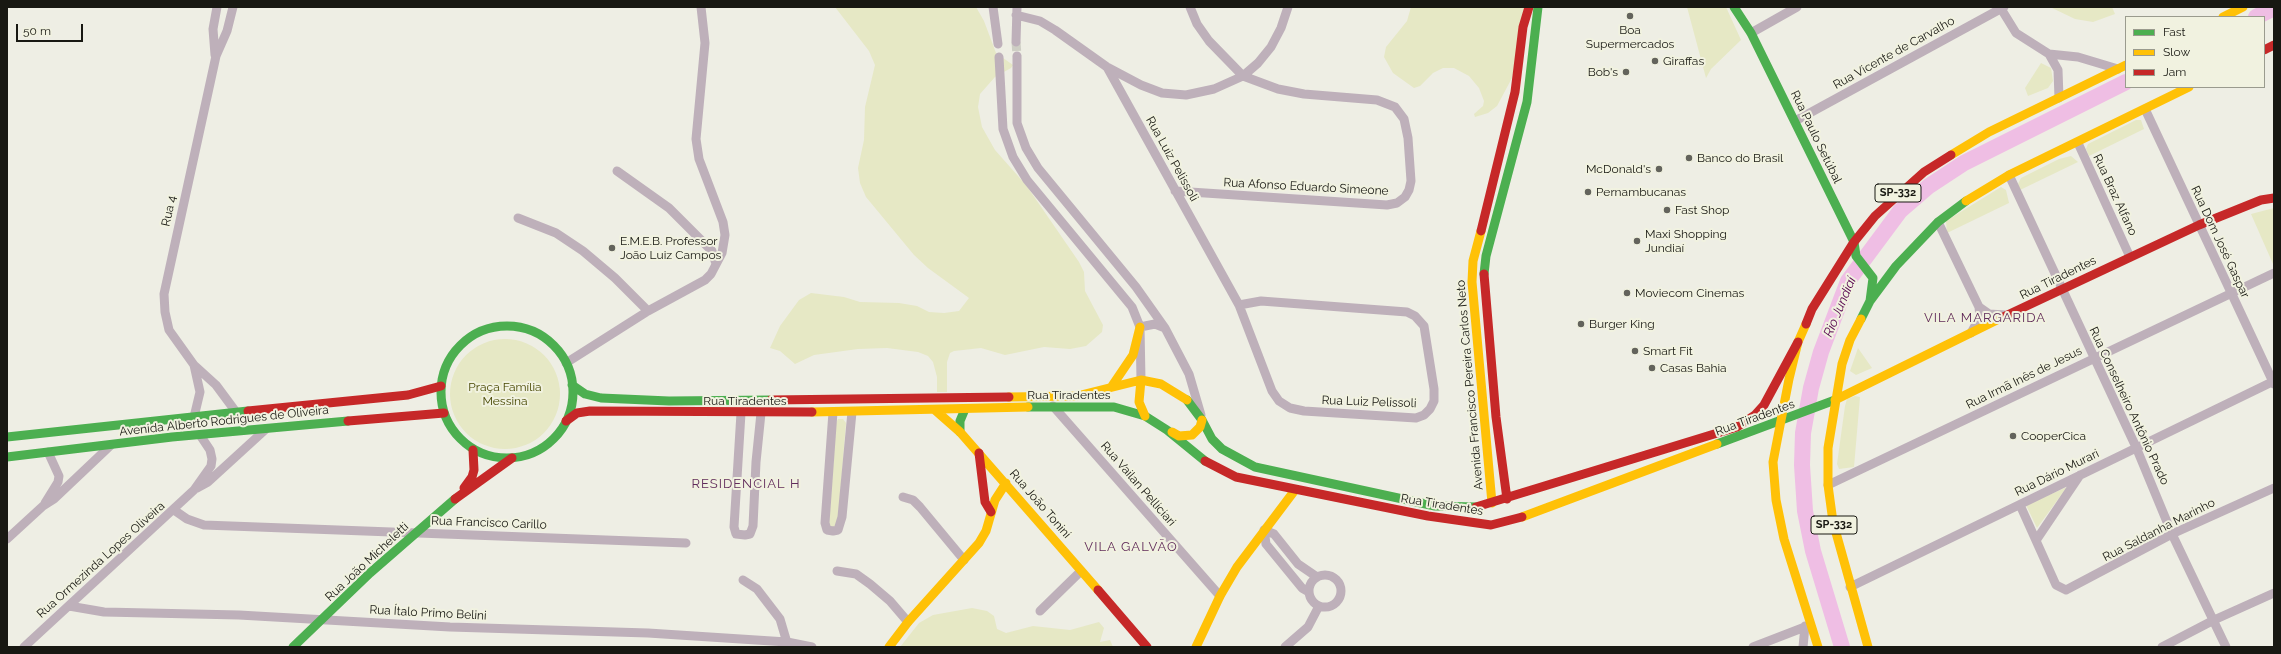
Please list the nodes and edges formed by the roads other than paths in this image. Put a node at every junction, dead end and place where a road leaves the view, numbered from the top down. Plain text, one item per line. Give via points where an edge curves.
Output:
1 (217, 7) edge
2 (233, 7) edge
3 (701, 7) edge
4 (993, 7) edge
5 (1190, 7) edge
6 (1288, 7) edge
7 (1529, 7) edge
8 (1538, 7) edge
9 (1734, 7) edge
10 (1798, 7) edge
11 (2243, 7) edge
12 (2002, 8) edge
13 (1017, 11) edge
14 (2225, 16) edge
15 (1536, 29) junction
16 (1751, 33) junction
17 (1016, 42) tunnel mouth
18 (998, 44) dead end
19 (2274, 45) edge
20 (2265, 50) edge
21 (2049, 54) junction
22 (216, 56) junction
23 (1017, 56) tunnel mouth
24 (999, 57) dead end
25 (1519, 62) junction
26 (1107, 67) junction
27 (2122, 67) edge
28 (1243, 76) junction
29 (2187, 88) edge
30 (2059, 98) junction
31 (2145, 109) junction
32 (1795, 121) junction
33 (1518, 141) junction
34 (2078, 142) junction
35 (1498, 158) junction
36 (617, 171) dead end
37 (2009, 176) junction
38 (1175, 191) junction
39 (2274, 198) edge
40 (518, 218) dead end
41 (1938, 222) junction
42 (2199, 225) junction
43 (1854, 242) junction
44 (1477, 244) junction
45 (1856, 256) junction
46 (2130, 257) junction
47 (1842, 261) junction
48 (716, 264) junction
49 (2274, 273) edge
50 (1484, 276) junction
51 (2061, 289) junction
52 (2230, 293) junction
53 (1870, 301) junction
54 (1239, 305) junction
55 (1979, 307) junction
56 (648, 311) junction
57 (2009, 315) junction
58 (1140, 327) junction
59 (1166, 328) junction
60 (1971, 334) junction
61 (1798, 342) junction
62 (2094, 358) junction
63 (566, 363) junction
64 (194, 365) junction
65 (1141, 380) junction
66 (2274, 382) edge
67 (572, 384) junction
68 (441, 386) junction
69 (1112, 386) junction
70 (1835, 400) junction
71 (1053, 406) junction
72 (965, 409) junction
73 (934, 410) junction
74 (236, 412) junction
75 (832, 412) junction
76 (852, 412) junction
77 (444, 413) junction
78 (741, 413) junction
79 (761, 413) junction
80 (1145, 416) junction
81 (194, 418) junction
82 (1202, 420) junction
83 (566, 421) junction
84 (1783, 421) junction
85 (266, 428) junction
86 (1167, 430) junction
87 (960, 432) junction
88 (200, 435) junction
89 (7, 438) edge
90 (111, 445) junction
91 (2136, 447) junction
92 (473, 450) junction
93 (48, 452) junction
94 (979, 453) junction
95 (7, 457) edge
96 (512, 458) junction
97 (2080, 475) junction
98 (1556, 481) junction
99 (1006, 483) junction
100 (1828, 485) junction
101 (2274, 488) edge
102 (194, 490) junction
103 (1295, 490) junction
104 (459, 495) junction
105 (903, 497) dead end
106 (1507, 499) junction
107 (2020, 505) junction
108 (43, 506) junction
109 (1495, 509) junction
110 (174, 510) junction
111 (1538, 511) junction
112 (991, 512) junction
113 (1508, 522) junction
114 (1476, 524) junction
115 (1264, 530) junction
116 (415, 533) junction
117 (2172, 534) junction
118 (7, 539) edge
119 (2037, 539) junction
120 (686, 543) dead end
121 (964, 560) junction
122 (1081, 570) junction
123 (837, 571) dead end
124 (1317, 577) junction
125 (743, 580) dead end
126 (1850, 587) junction
127 (1309, 592) junction
128 (2274, 593) edge
129 (1220, 596) junction
130 (68, 606) junction
131 (1319, 606) junction
132 (1040, 611) dead end
133 (322, 620) junction
134 (2214, 620) junction
135 (908, 622) junction
136 (1808, 625) junction
137 (788, 644) edge
138 (24, 647) edge
139 (293, 647) edge
140 (812, 647) edge
141 (889, 647) edge
142 (1147, 647) edge
143 (1196, 647) edge
144 (1285, 647) edge
145 (1753, 647) edge
146 (1803, 647) edge
147 (1818, 647) edge
148 (1868, 647) edge
149 (2162, 647) edge
150 (2226, 647) edge

1 - 22 street, Rua 4 via 212,30
2 - 22 street, Rua 4 via 227,32
3 - 48 street via 705,43 696,139 699,159 725,235 722,253
4 - 18 street
5 - 28 street, Rua Afonso Eduardo Simeone via 1197,24 1209,41
6 - 28 street via 1271,47
7 - 25 main road, Avenida Francisco Pereira Carlos Neto via 1523,27
8 - 15 main road, Avenida Francisco Pereira Carlos Neto
9 - 16 main road, Rua Paulo Setúbal
10 - 16 street
11 - 14 main road
12 - 21 street via 2016,33
12 - 32 street, Rua Vicente de Carvalho
13 - 17 street
13 - 26 street via 1055,30
15 - 25 main road via 1532,31
15 - 33 main road, Avenida Francisco Pereira Carlos Neto via 1527,102
16 - 32 main road, Rua Paulo Setúbal
19 - 20 main road
21 - 27 street via 2078,57
21 - 30 street via 2058,70
22 - 64 street, Rua 4 via 164,294 169,330
23 - 59 street via 1017,123 1026,148 1038,168 1136,287
24 - 58 street via 1003,129 1013,157 1027,180 1132,307
25 - 35 main road, Avenida Francisco Pereira Carlos Neto via 1515,92
26 - 28 street via 1140,85 1162,93 1186,96 1214,89
26 - 38 street, Rua Luiz Pelissoli
27 - 30 main road, SP-332
28 - 38 street, Rua Afonso Eduardo Simeone via 1278,89 1304,94 1377,100 1395,107 1404,119 1408,138 1411,180 1407,194 1397,203 1387,205
29 - 31 main road, SP-332
30 - 43 main road, SP-332 via 1989,132 1924,172 1875,216
31 - 34 main road, SP-332
31 - 42 street, Rua Dom José Gaspar
32 - 43 main road, Rua Paulo Setúbal
33 - 35 main road via 1506,147
33 - 50 main road, Avenida Francisco Pereira Carlos Neto via 1486,256
34 - 37 main road, SP-332
34 - 46 street, Rua Braz Alfano
35 - 44 main road, Avenida Francisco Pereira Carlos Neto
36 - 48 street via 669,208 712,251
37 - 41 main road, SP-332 via 1959,205
37 - 51 street, Rua Conselheiro Antônio Prado
38 - 54 street, Rua Luiz Pelissoli
39 - 42 main road, Rua Tiradentes via 2261,200
40 - 56 street via 556,233 583,251
41 - 53 main road, SP-332 via 1896,266
41 - 55 street
42 - 46 main road, Rua Tiradentes
42 - 52 street, Rua Dom José Gaspar
43 - 45 main road, Rua Paulo Setúbal
43 - 47 main road, SP-332
44 - 50 main road via 1477,257
44 - 109 main road, Avenida Francisco Pereira Carlos Neto via 1472,282
45 - 47 main road
45 - 53 main road, Rua Paulo Setúbal via 1873,278
46 - 51 main road, Rua Tiradentes
47 - 61 main road, SP-332 via 1812,309
48 - 56 street via 706,280
49 - 52 street, Rua Irmã Inês de Jesus
50 - 106 main road, Avenida Francisco Pereira Carlos Neto via 1496,417
51 - 57 main road, Rua Tiradentes
51 - 62 street, Rua Conselheiro Antônio Prado
52 - 62 street, Rua Irmã Inês de Jesus
52 - 66 street, Rua Dom José Gaspar
53 - 70 main road, SP-332 via 1850,340
54 - 54 street, Rua Luiz Pelissoli via 1272,391 1279,402 1290,408 1416,418 1430,409 1434,401 1434,389 1424,326 1415,316 1407,312 1261,301
55 - 57 street via 1995,315
55 - 60 street via 1980,317
56 - 63 street
57 - 60 main road, Rua Tiradentes
58 - 59 street via 1155,324
58 - 65 street
58 - 69 main road via 1133,355
59 - 82 street via 1189,374
60 - 70 main road, Rua Tiradentes
61 - 84 main road, SP-332
61 - 98 main road, Rua Tiradentes via 1764,405 1755,415 1737,427
62 - 91 street, Rua Conselheiro Antônio Prado
62 - 100 street, Rua Irmã Inês de Jesus
63 - 67 main road
63 - 68 main road via 553,346 536,333 516,327 495,327 475,335 458,348 446,366
64 - 74 street, Rua 4 via 216,385
64 - 81 street, Rua 4 via 200,392
65 - 69 main road, Rua Tiradentes
65 - 80 main road via 1139,402
65 - 82 main road, Rua Tiradentes via 1161,384 1176,393 1193,407
66 - 91 street, Rua Dário Murari
67 - 69 main road, Rua Tiradentes via 585,394 601,398 669,400 1077,396
67 - 83 main road via 572,403
68 - 74 main road, Avenida Alberto Rodrigues de Oliveira via 408,395
68 - 77 main road
70 - 84 main road, Rua Tiradentes
70 - 100 main road, SP-332 via 1828,448
71 - 72 main road, Rua Tiradentes
71 - 80 main road, Rua Tiradentes via 1114,407
71 - 129 street, Rua Vailan Pelliciari
72 - 73 main road, Rua Tiradentes
72 - 87 main road via 961,416
73 - 76 main road, Rua Tiradentes
73 - 87 main road, Rua João Tonini
74 - 81 main road, Avenida Alberto Rodrigues de Oliveira
75 - 76 main road, Rua Tiradentes
75 - 76 street via 825,523 827,530 833,531 838,530 842,517
75 - 79 main road, Rua Tiradentes
77 - 85 main road, Avenida Alberto Rodrigues de Oliveira
77 - 92 main road via 460,440
78 - 79 main road, Rua Tiradentes
78 - 79 street via 734,527 736,534 750,534 754,526
78 - 83 main road, Rua Tiradentes via 590,411 577,414
80 - 86 main road, Rua Tiradentes
81 - 89 main road, Avenida Alberto Rodrigues de Oliveira
82 - 86 main road via 1200,427 1192,436 1179,436
82 - 109 main road, Rua Tiradentes via 1212,439 1222,449 1255,467 1435,506
83 - 96 main road via 544,447 529,455
84 - 111 main road, Rua Tiradentes
84 - 136 main road, SP-332 via 1773,462 1776,500
85 - 88 main road, Avenida Alberto Rodrigues de Oliveira
85 - 102 street, Rua Ormezinda Lopes Oliveira via 208,482
86 - 103 main road, Rua Tiradentes via 1205,461 1222,471 1253,482
87 - 94 main road, Rua João Tonini
88 - 90 main road, Avenida Alberto Rodrigues de Oliveira
88 - 102 street, Rua Ormezinda Lopes Oliveira via 210,450 212,459 211,466
90 - 93 main road, Avenida Alberto Rodrigues de Oliveira
90 - 108 street via 54,499
91 - 97 street, Rua Dário Murari
91 - 117 street, Rua Conselheiro Antônio Prado
92 - 96 main road via 492,457
92 - 104 main road, Rua João Micheletti via 472,478
93 - 95 main road, Avenida Alberto Rodrigues de Oliveira
93 - 108 street via 59,476
94 - 99 main road, Rua João Tonini
94 - 112 main road via 986,502
96 - 104 main road, Rua João Micheletti
97 - 107 street, Rua Dário Murari
97 - 119 street
98 - 106 main road, Rua Tiradentes
98 - 111 main road via 1548,488 1531,494 1528,503
99 - 112 main road
99 - 122 main road, Rua João Tonini
100 - 126 main road, SP-332 via 1833,522
101 - 117 street, Rua Saldanha Marinho
102 - 110 street, Rua Ormezinda Lopes Oliveira
103 - 114 main road, Rua Tiradentes
103 - 115 main road
104 - 116 main road, Rua João Micheletti
105 - 121 street via 913,500 920,507
106 - 109 main road, Rua Tiradentes
107 - 119 street
107 - 126 street, Rua Dário Murari
108 - 118 street
109 - 113 main road
109 - 114 main road
110 - 116 street, Rua Francisco Carillo via 187,519 204,525
110 - 130 street, Rua Ormezinda Lopes Oliveira
111 - 113 main road, Rua Tiradentes
112 - 121 main road via 986,531
113 - 114 main road, Rua Tiradentes
115 - 124 street via 1274,534 1298,564
115 - 127 street via 1266,544 1302,588
115 - 129 main road
116 - 120 street, Rua Francisco Carillo
116 - 133 main road, Rua João Micheletti
117 - 119 street, Rua Saldanha Marinho via 2072,588 2061,589 2056,584
117 - 134 street, Rua Conselheiro Antônio Prado
121 - 135 main road
122 - 132 street
122 - 142 main road, Rua João Tonini
123 - 135 street via 856,574 870,584 890,601
124 - 127 street
124 - 131 street via 1330,576 1338,582 1340,590 1336,602 1328,606
125 - 137 street via 757,589 780,619
126 - 148 main road, SP-332
127 - 131 street via 1312,600
128 - 134 street
129 - 143 main road
130 - 133 street, Rua Ítalo Primo Belini via 104,612
130 - 138 street, Rua Ormezinda Lopes Oliveira
131 - 144 street via 1308,626
133 - 137 street, Rua Ítalo Primo Belini via 648,633
133 - 139 main road, Rua João Micheletti
134 - 149 street
134 - 150 street, Rua Conselheiro Antônio Prado
135 - 141 main road
136 - 145 street
136 - 146 street
136 - 147 main road, SP-332
137 - 140 street, Rua Ítalo Primo Belini

